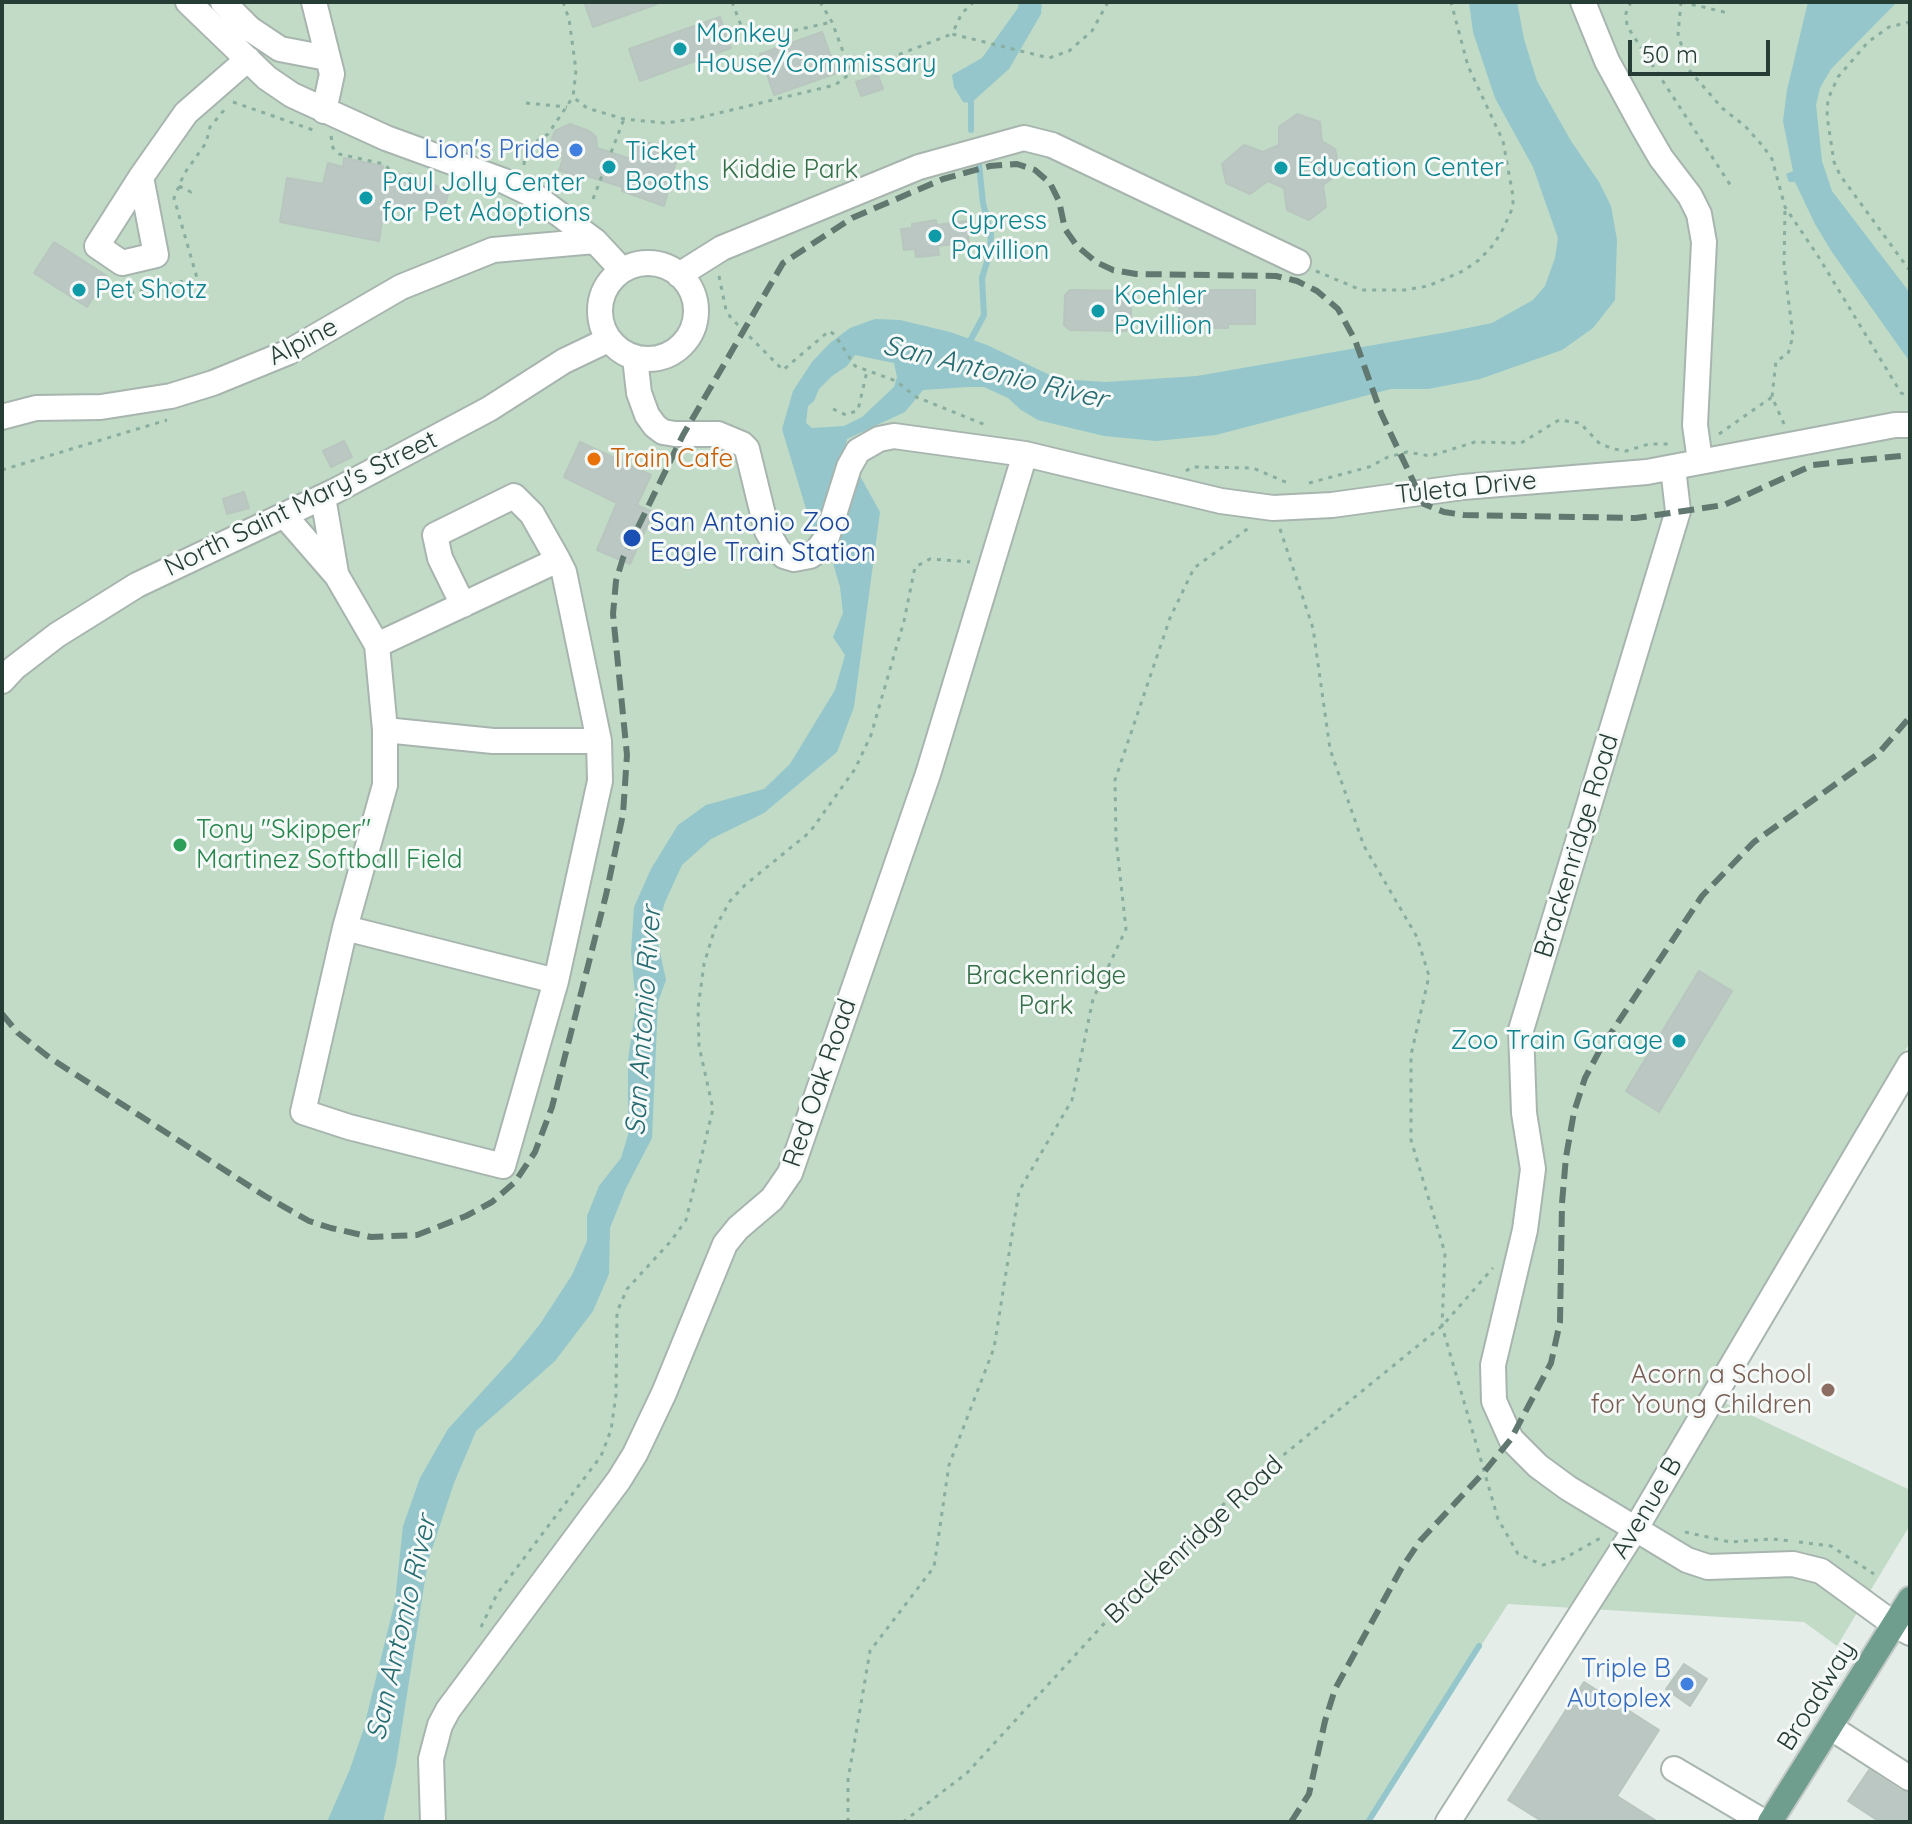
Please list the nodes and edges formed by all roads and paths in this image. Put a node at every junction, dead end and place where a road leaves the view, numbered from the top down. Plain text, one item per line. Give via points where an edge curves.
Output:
1 (188, 2) edge
2 (223, 2) edge
3 (314, 2) edge
4 (563, 2) edge
5 (732, 2) edge
6 (820, 2) edge
7 (974, 2) edge
8 (1108, 2) edge
9 (1451, 2) edge
10 (1583, 2) edge
11 (1631, 2) edge
12 (1682, 2) edge
13 (1728, 13) dead end
14 (832, 22) junction
15 (1910, 22) edge
16 (952, 34) junction
17 (327, 58) junction
18 (248, 59) junction
19 (851, 73) junction
20 (573, 97) junction
21 (526, 103) dead end
22 (567, 107) junction
23 (624, 119) junction
24 (321, 122) junction
25 (335, 138) dead end
26 (524, 168) dead end
27 (141, 177) dead end
28 (398, 178) dead end
29 (179, 186) junction
30 (1731, 186) dead end
31 (196, 190) dead end
32 (593, 199) dead end
33 (1785, 207) junction
34 (595, 241) junction
35 (707, 255) junction
36 (1298, 262) joint
37 (622, 270) junction
38 (1910, 271) edge
39 (679, 275) junction
40 (113, 280) dead end
41 (608, 340) junction
42 (635, 358) junction
43 (867, 371) junction
44 (1772, 397) junction
45 (1910, 397) edge
46 (833, 409) dead end
47 (2, 417) edge
48 (1910, 425) edge
49 (994, 428) dead end
50 (1716, 436) dead end
51 (1793, 445) junction
52 (1691, 453) junction
53 (1025, 454) junction
54 (1673, 468) junction
55 (1181, 476) dead end
56 (1297, 484) dead end
57 (1306, 484) dead end
58 (323, 497) junction
59 (1273, 508) junction
60 (284, 515) junction
61 (558, 560) junction
62 (975, 563) dead end
63 (337, 576) junction
64 (463, 605) junction
65 (377, 645) junction
66 (2, 681) edge
67 (385, 730) junction
68 (599, 741) junction
69 (345, 928) junction
70 (556, 981) junction
71 (1910, 1065) edge
72 (1494, 1266) dead end
73 (1442, 1326) junction
74 (1625, 1530) junction
75 (1910, 1599) edge
76 (1902, 1629) edge
77 (480, 1630) dead end
78 (1830, 1727) junction
79 (1674, 1769) dead end
80 (1909, 1778) edge
81 (433, 1822) edge
82 (848, 1822) edge
83 (903, 1822) edge
84 (1448, 1822) edge
85 (1767, 1822) edge

1 - 18 street
2 - 17 street via 280,49
3 - 17 street
4 - 20 path via 576,70
5 - 14 path via 747,41
6 - 14 path
7 - 16 path
8 - 16 path via 1092,31 1069,51 1049,58
9 - 36 path via 1468,66 1503,141 1508,164 1513,207 1494,244 1463,271 1405,290 1361,290
10 - 52 street via 1607,61 1699,214 1704,242
11 - 30 path via 1627,26
12 - 13 path
12 - 33 path via 1678,34 1689,70 1772,159
14 - 19 path
15 - 38 path via 1889,27 1868,42 1838,77 1827,116 1840,175
16 - 19 path
17 - 24 street via 332,74
18 - 24 street
18 - 27 street via 186,113
19 - 23 path via 835,85 694,119
20 - 22 path
20 - 23 path via 587,108
21 - 22 path
22 - 26 path via 548,134 525,149
23 - 32 path
24 - 29 path via 232,101 210,127
24 - 34 street via 386,138 504,181 535,196
25 - 28 path via 331,136 339,154 384,164
29 - 31 path
29 - 40 path via 174,198 197,278 122,295
33 - 44 path via 1784,265 1793,336 1788,354 1776,361
33 - 45 path via 1901,393
34 - 37 street
34 - 47 street, Alpine via 493,250 401,287 289,352 171,396 101,407 36,408
35 - 36 street via 919,167 1024,138 1052,145
35 - 39 street
35 - 43 path via 731,318 783,370 829,331 855,366
37 - 39 street via 656,264
37 - 41 street via 602,294 599,310
39 - 42 street via 696,304 687,340 667,356
41 - 42 street
41 - 58 street, North Saint Mary's Street
42 - 53 street, Tuleta Drive via 639,393 655,426 675,434 718,434 747,449 767,531 778,550 794,559 810,556 822,544 853,458 879,439 904,436
43 - 46 path via 858,410 846,415
43 - 49 path
44 - 50 path
44 - 51 path
48 - 51 street, Tuleta Drive
51 - 52 street, Tuleta Drive
52 - 54 street, Tuleta Drive
52 - 57 path via 1649,444 1614,449 1600,444 1580,423 1559,420 1521,443 1475,442 1430,456 1407,452
53 - 59 street, Tuleta Drive via 1221,501
53 - 81 street, Red Oak Road via 918,804 790,1173 772,1199 725,1244 659,1403 619,1480 448,1710 431,1759
54 - 59 street, Tuleta Drive
54 - 74 street, Brackenridge Road via 1678,511 1521,1030 1524,1113 1533,1169 1525,1230 1493,1365 1494,1401 1511,1439 1538,1466
55 - 56 path via 1192,467 1253,468
58 - 60 street, North Saint Mary's Street
58 - 63 street
59 - 73 path via 1313,628 1330,749 1364,846 1417,937 1429,976 1411,1055 1411,1140 1445,1253
59 - 82 path via 1194,568 1170,618 1115,780 1126,929 1093,999 1072,1100 1019,1191 994,1348 949,1465 934,1567 870,1651 848,1780
60 - 63 street
60 - 66 street, North Saint Mary's Street via 137,585 57,635
61 - 64 street
61 - 64 street via 532,514 514,496 435,535
61 - 68 street
62 - 77 path via 930,559 915,567 871,735 855,769 810,832 745,885 715,928 698,1008 699,1046 713,1109 686,1220 627,1289 617,1312 616,1395 601,1456 497,1594
63 - 65 street
64 - 65 street
65 - 67 street
67 - 68 street via 493,741
67 - 69 street via 385,785
68 - 70 street via 600,781
69 - 70 street
69 - 70 street via 303,1112 490,1163 503,1166
71 - 74 street, Avenue B
72 - 73 path, Brackenridge Road
73 - 74 path via 1498,1519 1518,1554 1543,1565
73 - 83 path, Brackenridge Road via 1227,1501 1123,1603 967,1773
74 - 76 street, Brackenridge Road via 1708,1567 1793,1564 1821,1571
74 - 84 street, Avenue B
75 - 76 main road, Broadway
76 - 78 main road, Broadway
78 - 80 street
78 - 85 main road, Broadway
79 - 85 street

